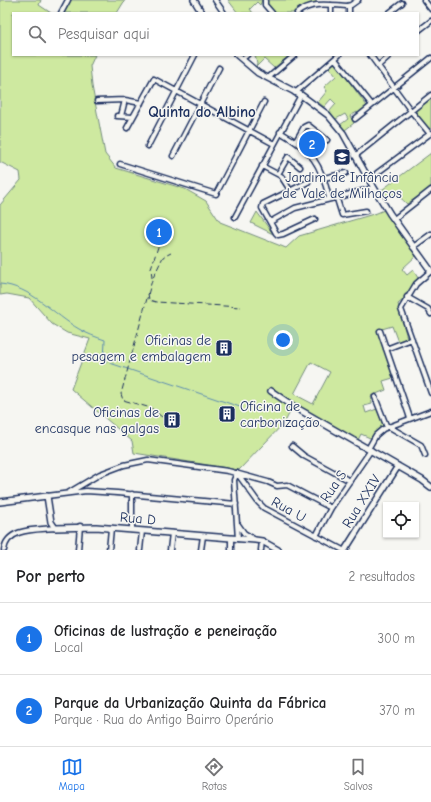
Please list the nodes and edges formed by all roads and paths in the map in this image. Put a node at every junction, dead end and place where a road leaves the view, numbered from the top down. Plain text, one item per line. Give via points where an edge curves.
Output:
1 (194, 0) edge
2 (215, 0) edge
3 (265, 0) edge
4 (338, 0) edge
5 (358, 0) edge
6 (424, 0) edge
7 (66, 1) edge
8 (402, 3) dead end
9 (331, 5) junction
10 (338, 5) junction
11 (349, 6) junction
12 (431, 9) edge
13 (61, 12) edge
14 (201, 12) edge
15 (223, 12) edge
16 (271, 12) edge
17 (298, 12) edge
18 (331, 12) edge
19 (350, 12) edge
20 (390, 12) edge
21 (431, 21) edge
22 (419, 30) edge
23 (194, 56) edge
24 (238, 56) edge
25 (246, 56) edge
26 (294, 56) edge
27 (338, 56) edge
28 (371, 56) edge
29 (389, 56) edge
30 (431, 58) edge
31 (242, 59) junction
32 (335, 59) junction
33 (378, 66) junction
34 (219, 68) dead end
35 (268, 78) junction
36 (394, 88) junction
37 (177, 91) junction
38 (298, 94) junction
39 (431, 95) edge
40 (125, 100) junction
41 (96, 101) dead end
42 (264, 102) dead end
43 (140, 103) junction
44 (201, 104) junction
45 (372, 105) junction
46 (411, 111) junction
47 (133, 117) junction
48 (355, 119) dead end
49 (127, 128) dead end
50 (249, 131) junction
51 (280, 132) junction
52 (431, 133) edge
53 (327, 140) dead end
54 (296, 141) junction
55 (274, 144) junction
56 (148, 146) dead end
57 (173, 156) dead end
58 (355, 156) junction
59 (120, 164) dead end
60 (262, 166) junction
61 (300, 167) dead end
62 (346, 173) dead end
63 (376, 173) dead end
64 (278, 174) junction
65 (324, 178) junction
66 (308, 182) dead end
67 (374, 188) junction
68 (290, 190) junction
69 (431, 190) edge
70 (336, 196) junction
71 (329, 198) junction
72 (366, 211) dead end
73 (235, 217) dead end
74 (315, 219) dead end
75 (394, 219) junction
76 (270, 222) junction
77 (431, 234) edge
78 (414, 246) junction
79 (429, 263) edge
80 (431, 271) edge
81 (407, 297) junction
82 (431, 314) edge
83 (380, 331) dead end
84 (412, 339) junction
85 (386, 349) junction
86 (431, 376) edge
87 (426, 378) junction
88 (271, 391) dead end
89 (431, 393) edge
90 (375, 397) dead end
91 (431, 411) edge
92 (410, 418) junction
93 (387, 426) junction
94 (292, 446) dead end
95 (370, 450) junction
96 (425, 455) dead end
97 (398, 466) junction
98 (237, 473) junction
99 (350, 481) junction
100 (431, 488) edge
101 (68, 493) junction
102 (132, 494) junction
103 (47, 496) junction
104 (0, 502) edge
105 (236, 504) junction
106 (332, 508) junction
107 (236, 520) junction
108 (80, 526) junction
109 (55, 528) junction
110 (111, 528) junction
111 (132, 530) junction
112 (142, 531) junction
113 (172, 533) junction
114 (203, 536) junction
115 (316, 536) junction
116 (231, 538) junction
117 (238, 539) junction
118 (255, 540) junction
119 (262, 541) junction
120 (4, 550) edge
121 (78, 550) edge
122 (109, 550) edge
123 (140, 550) edge
124 (170, 550) edge
125 (201, 550) edge
126 (231, 550) edge
127 (261, 550) edge
128 (278, 550) edge
129 (344, 550) edge

1 - 14 street
2 - 15 street
3 - 16 street via 265,5
4 - 10 street
5 - 11 street
6 - 12 street
7 - 13 street
8 - 20 street
9 - 10 street
9 - 17 street via 312,5
9 - 18 street
10 - 11 street
11 - 19 street
21 - 22 street
23 - 37 street
24 - 31 street
25 - 31 street
26 - 35 street
27 - 32 street
28 - 33 street
29 - 33 street
30 - 36 street
31 - 35 street
32 - 38 street
32 - 45 street
33 - 36 street
34 - 44 street
35 - 38 street
36 - 45 street
36 - 46 street
37 - 43 street via 154,79
37 - 44 street
37 - 56 street
38 - 51 street
38 - 58 street via 328,114 343,133
39 - 46 street
40 - 41 street
40 - 43 street
40 - 47 street via 119,116
42 - 50 street
43 - 47 street
44 - 50 street
44 - 57 street
45 - 48 street
46 - 52 street
46 - 58 street
47 - 49 street
50 - 55 street
50 - 59 street via 216,194
51 - 54 street
51 - 55 street
52 - 63 street
53 - 54 street via 308,125 304,126
54 - 65 street via 315,161
55 - 60 street
58 - 67 street
60 - 64 street
60 - 73 street
61 - 64 street via 288,157
62 - 65 street
64 - 68 street
65 - 71 street
66 - 68 street
67 - 70 street
67 - 75 street
68 - 76 street via 262,205
69 - 75 street
70 - 71 street
70 - 72 street via 342,215
71 - 76 street via 293,209
74 - 76 street via 281,235 276,233
75 - 78 street
77 - 78 street
78 - 79 street
79 - 80 street
80 - 81 street via 418,281
81 - 82 street via 428,309
81 - 84 street via 401,309
83 - 85 street
84 - 85 street
84 - 87 street
85 - 92 street
86 - 87 street
87 - 89 street
88 - 95 street
90 - 93 street
91 - 92 street
92 - 93 street
93 - 95 street, Rua S via 376,434
93 - 96 street via 421,445
94 - 99 street via 304,456
95 - 97 street
95 - 99 street, Rua S
97 - 100 street
97 - 129 street, Rua XXIV
98 - 101 street via 158,461 138,461 100,474
98 - 105 street via 234,480
98 - 106 street via 277,486 287,485
98 - 115 street, Rua U via 264,508
99 - 106 street, Rua S
101 - 102 street via 86,491
101 - 103 street
102 - 105 street
102 - 111 street
103 - 104 street
103 - 109 street via 51,522
105 - 107 street
106 - 115 street, Rua S
107 - 117 street
107 - 118 street via 244,533
108 - 109 street, Rua D
108 - 110 street, Rua D
108 - 121 street
109 - 120 street, Rua D via 16,533 9,539
110 - 111 street, Rua D
110 - 122 street
111 - 112 street, Rua D
112 - 113 street, Rua D
112 - 123 street
113 - 114 street, Rua D
113 - 124 street
114 - 116 street, Rua D
114 - 125 street
115 - 129 street, Rua U
116 - 117 street, Rua D
116 - 126 street
117 - 118 street, Rua D
118 - 119 street, Rua D
119 - 127 street
119 - 128 street, Rua D

